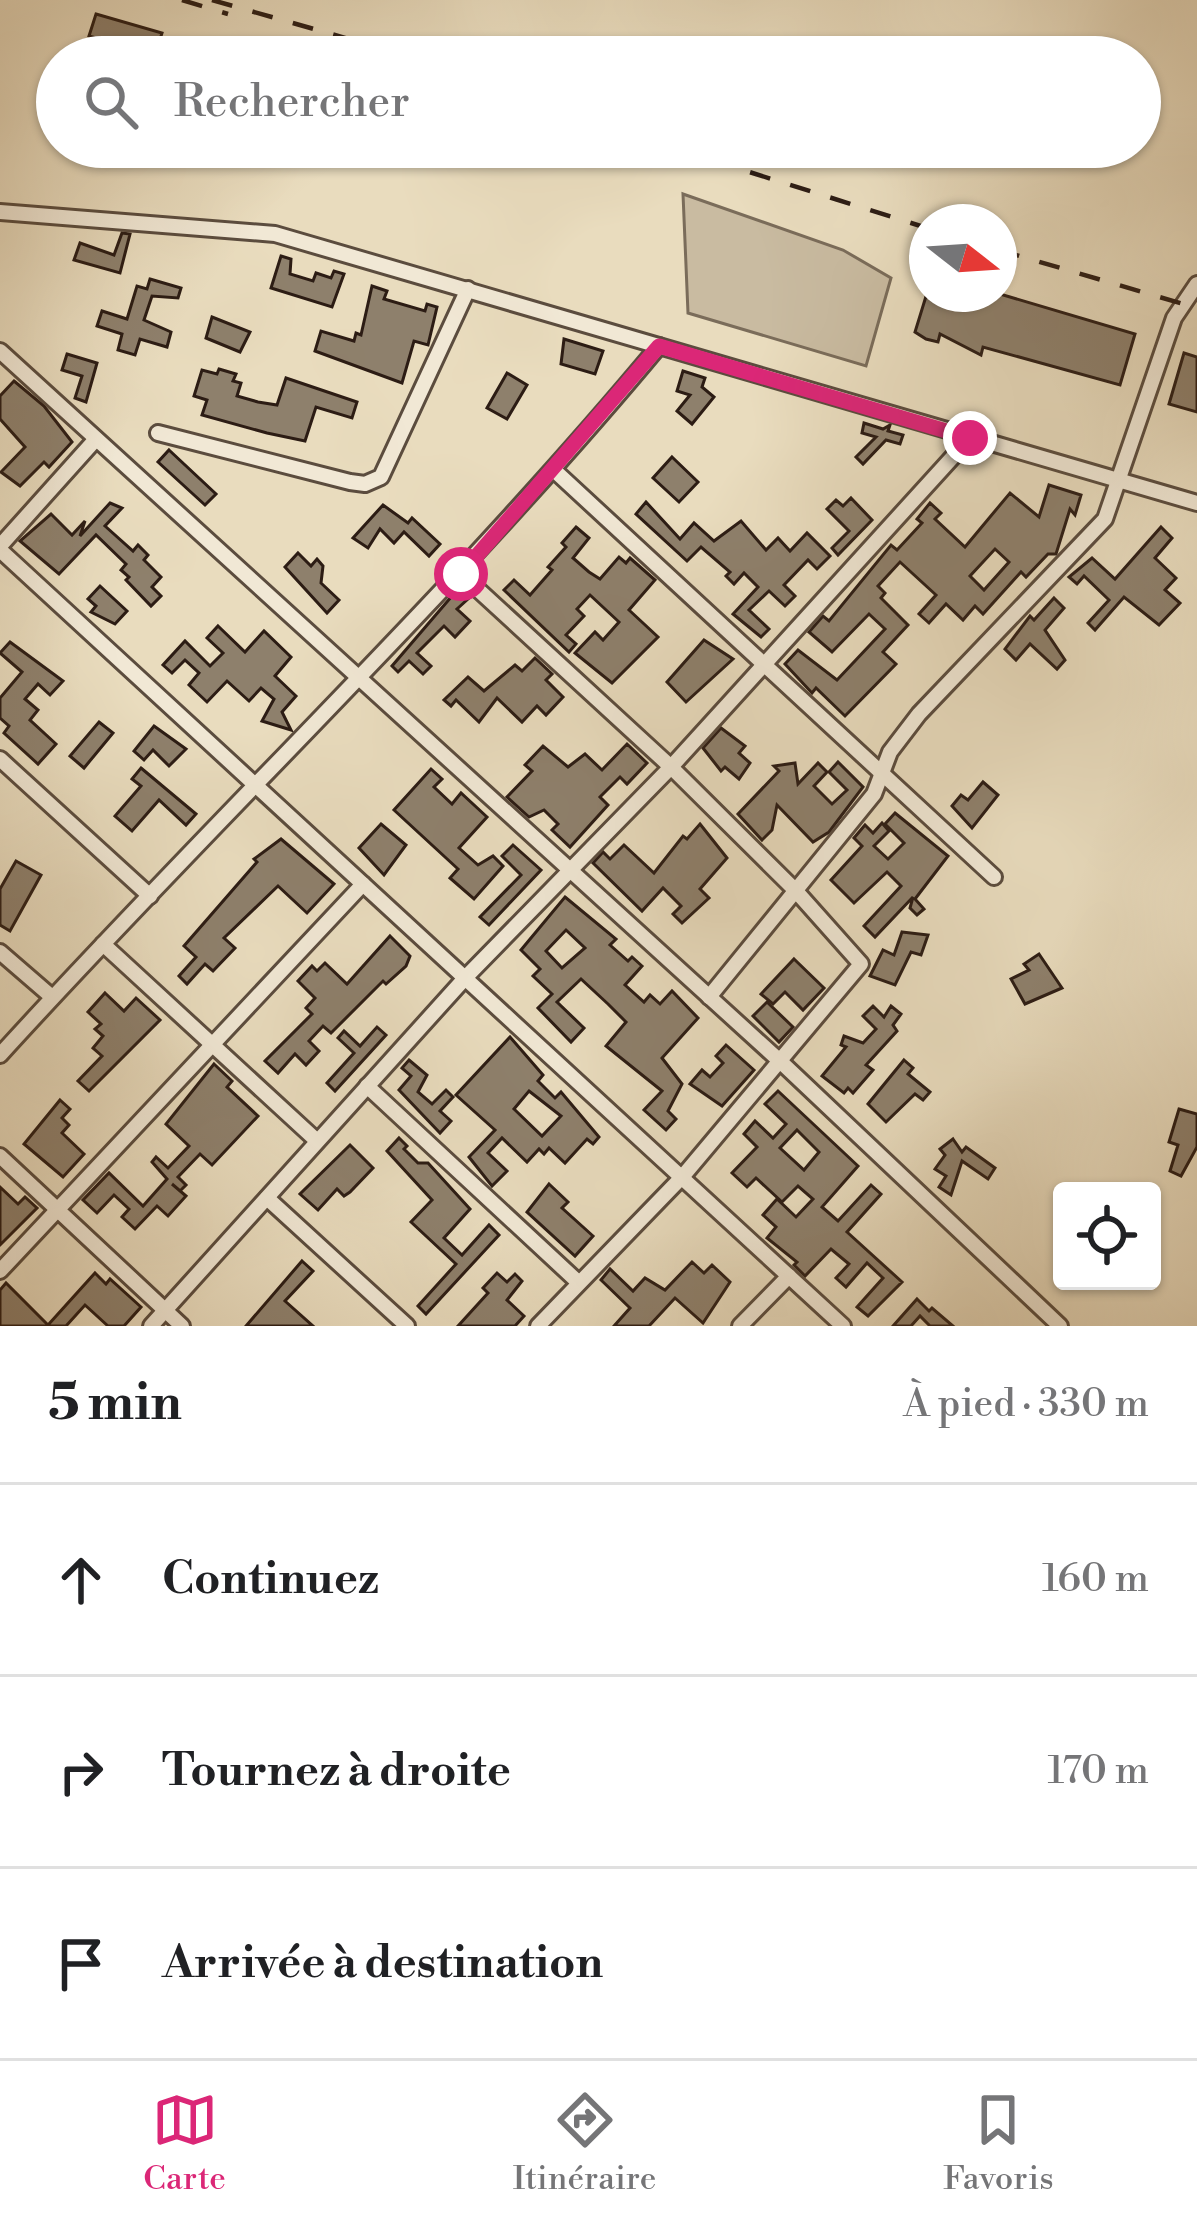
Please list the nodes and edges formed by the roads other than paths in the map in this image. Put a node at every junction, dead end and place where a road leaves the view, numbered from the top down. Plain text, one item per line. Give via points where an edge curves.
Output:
1 (0, 212) edge
2 (1195, 284) edge
3 (468, 289) junction
4 (659, 346) junction
5 (0, 351) edge
6 (158, 433) dead end
7 (970, 438) junction
8 (96, 439) junction
9 (555, 471) junction
10 (1120, 482) junction
11 (1197, 503) edge
12 (0, 548) edge
13 (461, 574) junction
14 (764, 665) junction
15 (354, 678) junction
16 (0, 759) edge
17 (671, 767) junction
18 (880, 772) junction
19 (253, 785) junction
20 (568, 871) junction
21 (994, 877) dead end
22 (363, 884) junction
23 (796, 890) junction
24 (150, 896) junction
25 (104, 944) junction
26 (0, 952) edge
27 (466, 976) junction
28 (52, 997) junction
29 (709, 997) junction
30 (208, 1046) junction
31 (0, 1054) edge
32 (782, 1063) junction
33 (367, 1086) junction
34 (316, 1140) junction
35 (0, 1156) edge
36 (682, 1176) junction
37 (267, 1198) junction
38 (58, 1210) junction
39 (0, 1271) edge
40 (789, 1276) junction
41 (578, 1282) junction
42 (165, 1311) junction
43 (151, 1326) edge
44 (182, 1326) edge
45 (407, 1326) edge
46 (538, 1326) edge
47 (740, 1326) edge
48 (843, 1326) edge
49 (1060, 1326) edge

1 - 3 street via 275,234
2 - 10 street via 1174,318
3 - 4 street
3 - 6 street via 381,477 350,482
4 - 7 street
4 - 9 street
5 - 8 street
7 - 10 street
7 - 14 street
8 - 12 street
8 - 15 street
9 - 13 street
9 - 14 street
10 - 11 street
10 - 18 street via 1106,519 919,714
12 - 19 street
13 - 15 street
13 - 17 street
14 - 17 street
14 - 18 street
15 - 19 street
15 - 20 street
16 - 24 street
17 - 20 street
17 - 23 street
18 - 21 street
18 - 23 street via 874,794
19 - 22 street
19 - 24 street
20 - 27 street
20 - 29 street
22 - 27 street
22 - 30 street
23 - 29 street
23 - 32 street via 861,964
24 - 25 street
25 - 28 street
25 - 30 street
26 - 28 street
27 - 33 street
27 - 36 street
28 - 31 street
29 - 32 street
30 - 34 street
30 - 38 street
32 - 36 street
32 - 49 street
33 - 34 street
33 - 41 street
34 - 37 street
35 - 38 street
36 - 40 street
36 - 41 street
37 - 42 street
37 - 45 street
38 - 39 street
38 - 42 street
40 - 47 street
40 - 48 street
41 - 46 street
42 - 43 street
42 - 44 street

